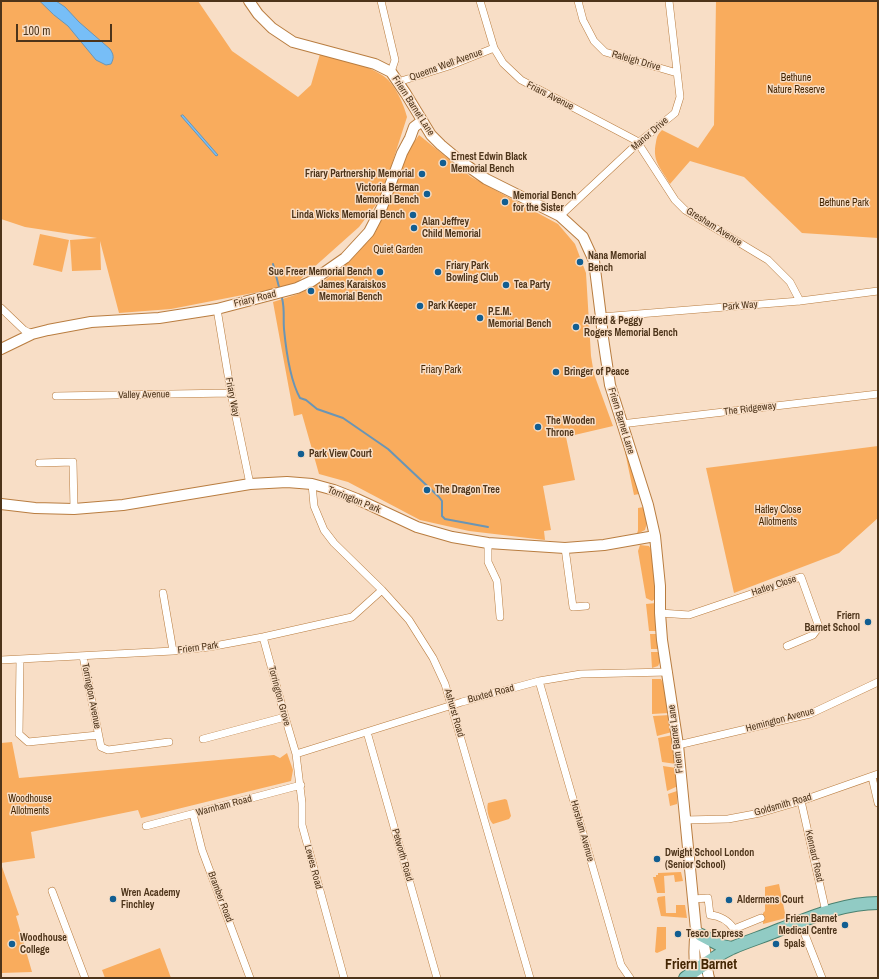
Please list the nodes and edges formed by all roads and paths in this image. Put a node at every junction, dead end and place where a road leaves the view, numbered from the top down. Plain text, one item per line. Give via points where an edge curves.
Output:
1 (249, 1) edge
2 (381, 1) edge
3 (480, 1) edge
4 (578, 1) edge
5 (669, 1) edge
6 (494, 48) junction
7 (391, 72) junction
8 (676, 73) junction
9 (398, 82) junction
10 (422, 121) junction
11 (638, 143) junction
12 (560, 216) junction
13 (878, 291) edge
14 (800, 300) junction
15 (1, 308) edge
16 (216, 309) junction
17 (601, 317) junction
18 (32, 334) junction
19 (1, 349) edge
20 (231, 393) junction
21 (878, 394) edge
22 (56, 396) dead end
23 (621, 424) junction
24 (39, 463) dead end
25 (250, 484) junction
26 (312, 484) junction
27 (1, 504) edge
28 (74, 510) junction
29 (655, 536) junction
30 (488, 543) junction
31 (566, 548) junction
32 (382, 590) junction
33 (163, 593) dead end
34 (586, 606) dead end
35 (660, 613) junction
36 (500, 617) dead end
37 (263, 637) junction
38 (787, 646) dead end
39 (173, 652) junction
40 (84, 656) junction
41 (20, 659) junction
42 (1, 660) edge
43 (668, 672) junction
44 (539, 681) junction
45 (878, 682) edge
46 (452, 706) junction
47 (285, 717) junction
48 (368, 732) junction
49 (98, 735) junction
50 (203, 739) dead end
51 (169, 742) dead end
52 (678, 745) junction
53 (296, 754) junction
54 (875, 775) edge
55 (301, 785) junction
56 (801, 801) junction
57 (878, 803) edge
58 (193, 814) junction
59 (685, 820) junction
60 (146, 826) dead end
61 (52, 891) dead end
62 (693, 899) junction
63 (878, 903) edge
64 (826, 912) junction
65 (761, 918) dead end
66 (800, 922) junction
67 (698, 933) junction
68 (732, 948) junction
69 (700, 970) edge
70 (85, 978) edge
71 (250, 978) edge
72 (344, 978) edge
73 (437, 978) edge
74 (530, 978) edge
75 (630, 978) edge
76 (685, 978) edge
77 (709, 978) edge
78 (822, 978) edge

1 - 7 main road, Friern Barnet Lane via 267,23 293,42 375,64
2 - 7 street via 395,60
3 - 6 street, Friars Avenue
4 - 8 street, Raleigh Drive via 583,20 594,41 605,52
5 - 8 street, Manor Drive
6 - 9 street, Queens Well Avenue
6 - 11 street, Friars Avenue via 503,64 521,80
7 - 9 main road, Friern Barnet Lane
8 - 11 street, Manor Drive via 680,97 675,113
9 - 10 main road, Friern Barnet Lane
10 - 12 main road, Friern Barnet Lane via 441,145 486,179
10 - 16 main road, Friary Road via 414,127 382,207 369,232 345,258 297,288
11 - 12 street, Manor Drive
11 - 14 street, Gresham Avenue via 675,200 685,210 768,260 790,282
12 - 17 main road, Friern Barnet Lane via 583,237 594,261
13 - 14 street, Park Way
14 - 17 street, Park Way
15 - 18 street via 24,330
16 - 18 main road, Friary Road via 159,318 91,322
16 - 20 street, Friary Way
17 - 23 main road, Friern Barnet Lane via 610,385
18 - 19 main road, Friary Road
20 - 22 street, Valley Avenue
20 - 25 street, Friary Way
21 - 23 street, The Ridgeway
23 - 29 main road, Friern Barnet Lane via 648,506
24 - 28 street via 73,462
25 - 26 main road, Torrington Park
25 - 28 main road, Torrington Park
26 - 30 main road, Torrington Park via 357,499 417,527 452,537
26 - 32 street, Ashurst Road via 314,506 324,530
27 - 28 main road, Torrington Park
29 - 31 main road, Torrington Park via 604,545
29 - 35 main road, Friern Barnet Lane
30 - 31 main road, Torrington Park
30 - 36 street via 488,562 497,581
31 - 34 street via 573,608
32 - 37 street, Friern Park via 352,617
32 - 46 street, Ashurst Road via 409,620 433,658
33 - 39 street
35 - 38 street, Hatley Close via 689,615 801,577 819,627 813,635
35 - 43 main road, Friern Barnet Lane
37 - 39 street, Friern Park
37 - 47 street, Torrington Grove
39 - 40 street, Friern Park
40 - 41 street, Friern Park
40 - 49 street, Torrington Avenue
41 - 42 street, Friern Park
41 - 49 street via 19,734 28,742
43 - 44 street, Buxted Road via 581,674
43 - 52 main road, Friern Barnet Lane
44 - 46 street, Buxted Road
44 - 75 street, Horsham Avenue via 621,965
45 - 52 street, Hemington Avenue via 810,714
46 - 48 street, Buxted Road
46 - 74 street, Ashurst Road
47 - 50 street
47 - 53 street, Torrington Grove
48 - 53 street, Buxted Road
48 - 73 street, Petworth Road
49 - 51 street via 101,747 108,750
52 - 59 main road, Friern Barnet Lane
53 - 55 street, Lewes Road
54 - 56 street, Goldsmith Road
54 - 57 street
55 - 58 street, Warnham Road
55 - 72 street, Lewes Road via 302,825
56 - 59 street, Goldsmith Road via 728,819
56 - 64 street, Kennard Road
58 - 60 street, Warnham Road
58 - 71 street, Bramber Road via 202,850
59 - 62 main road, Friern Barnet Lane
61 - 70 street
62 - 65 street via 708,898 710,915 730,922 734,929
62 - 67 main road, Friern Barnet Lane
63 - 64 main road via 860,904
64 - 66 main road
66 - 68 main road
66 - 78 street
67 - 68 main road via 722,946
67 - 69 main road, Friern Barnet Lane via 695,943
68 - 69 main road
69 - 76 main road
69 - 77 main road, Friern Barnet Lane

